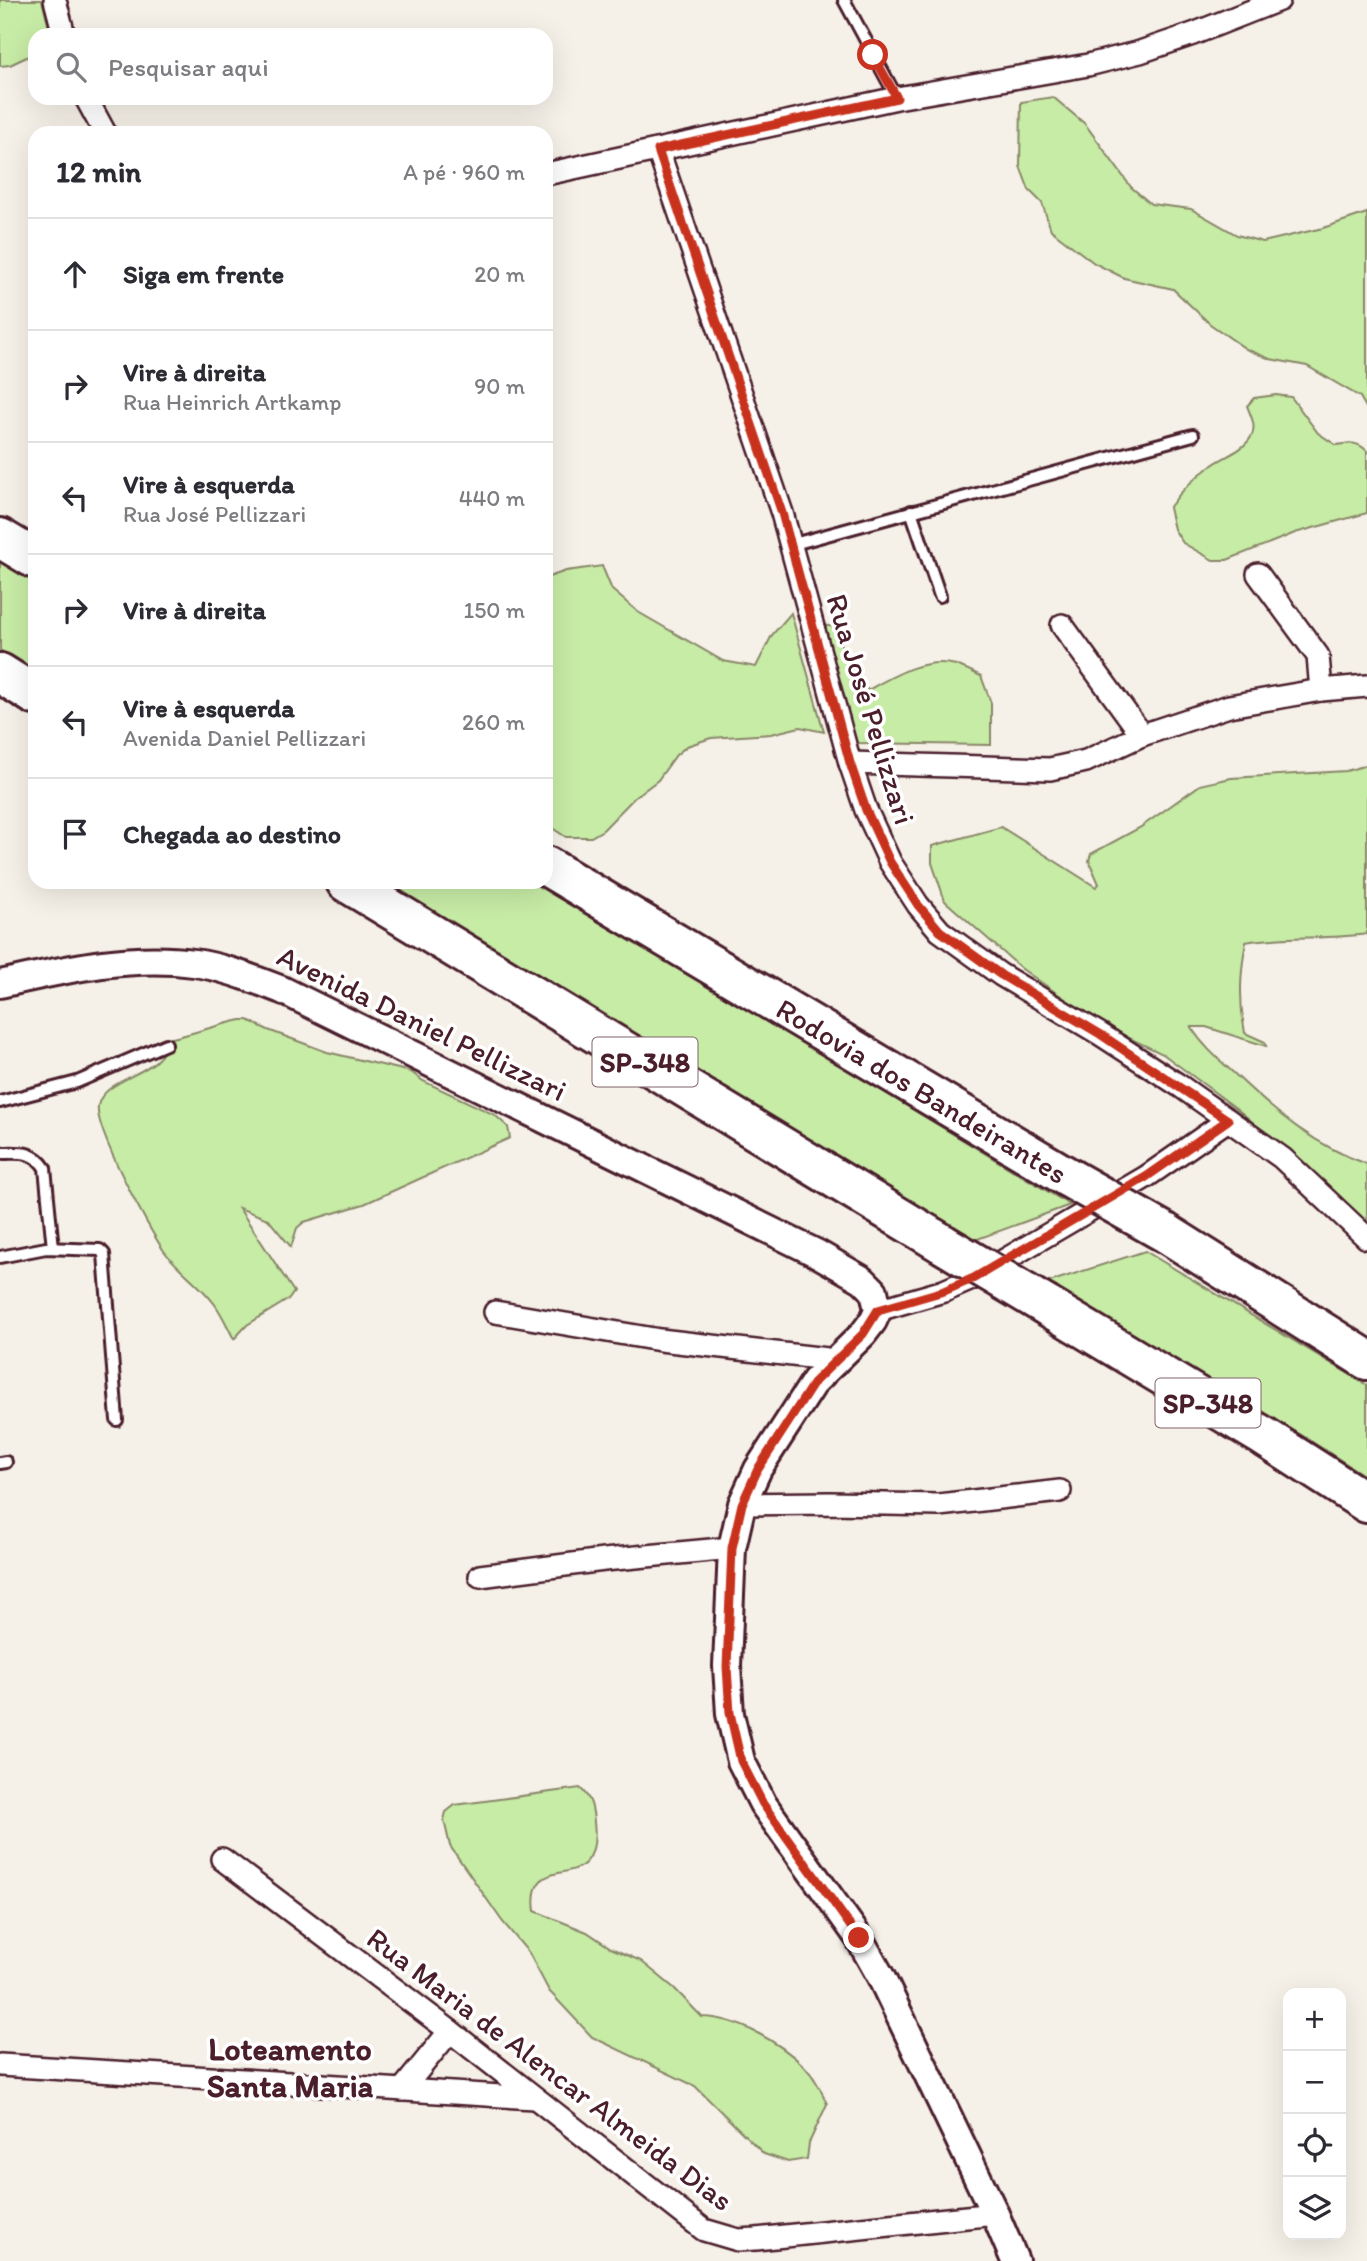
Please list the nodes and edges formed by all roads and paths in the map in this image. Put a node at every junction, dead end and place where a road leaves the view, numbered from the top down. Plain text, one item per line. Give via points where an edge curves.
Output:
1 (55, 0) edge
2 (845, 0) edge
3 (1279, 0) edge
4 (62, 28) edge
5 (897, 98) junction
6 (90, 105) edge
7 (101, 126) edge
8 (658, 150) junction
9 (553, 172) edge
10 (1194, 435) dead end
11 (911, 511) junction
12 (0, 538) edge
13 (790, 545) junction
14 (28, 555) edge
15 (1258, 574) dead end
16 (940, 596) dead end
17 (1062, 625) dead end
18 (0, 673) edge
19 (1367, 686) edge
20 (1321, 690) junction
21 (28, 691) edge
22 (1142, 734) junction
23 (850, 763) junction
24 (553, 870) edge
25 (358, 889) edge
26 (0, 984) edge
27 (166, 1044) dead end
28 (0, 1102) edge
29 (1228, 1120) junction
30 (0, 1153) edge
31 (1367, 1238) edge
32 (53, 1248) junction
33 (0, 1257) edge
34 (878, 1310) junction
35 (495, 1312) dead end
36 (836, 1360) junction
37 (1367, 1360) edge
38 (117, 1420) dead end
39 (1060, 1491) dead end
40 (1367, 1503) edge
41 (742, 1504) junction
42 (732, 1548) junction
43 (480, 1576) dead end
44 (222, 1858) dead end
45 (450, 2031) junction
46 (0, 2065) edge
47 (402, 2090) junction
48 (534, 2098) junction
49 (995, 2214) junction
50 (1012, 2258) edge

1 - 4 street
2 - 5 lane
3 - 5 street via 1140,52
5 - 8 street
6 - 7 street
8 - 9 street
8 - 13 street, Rua José Pellizzari
10 - 11 lane
11 - 13 lane
11 - 16 lane
12 - 14 highway
13 - 23 street, Rua José Pellizzari
15 - 20 street via 1318,656
17 - 22 street
18 - 21 highway
19 - 20 street
20 - 22 street via 1229,706
22 - 23 street via 1087,761 1051,769
23 - 29 street, Rua José Pellizzari via 890,862 940,931
24 - 37 highway, Rodovia dos Bandeirantes, bridge via 1166,1233
25 - 40 highway, SP-348, bridge
26 - 34 street, Avenida Daniel Pellizzari via 142,960 194,963 240,973 818,1254 863,1280 874,1291
27 - 28 lane via 77,1082
29 - 31 street, Rua José Pellizzari via 1282,1158
29 - 34 street via 1146,1177 974,1278
30 - 32 lane via 25,1153 38,1158 45,1168
32 - 33 lane
32 - 38 lane via 100,1250 104,1254
34 - 36 street via 863,1334
35 - 36 street via 660,1340
36 - 41 street via 793,1412
39 - 41 street via 939,1505
41 - 42 street
42 - 43 street
42 - 49 street via 727,1667 730,1713 741,1761 763,1804 859,1938 881,1977
44 - 45 street, Rua Maria de Alencar Almeida Dias
45 - 47 street
45 - 48 street, Rua Maria de Alencar Almeida Dias
46 - 47 street
47 - 48 street
48 - 49 street, Rua Maria de Alencar Almeida Dias via 704,2230 723,2238 756,2239
49 - 50 street

